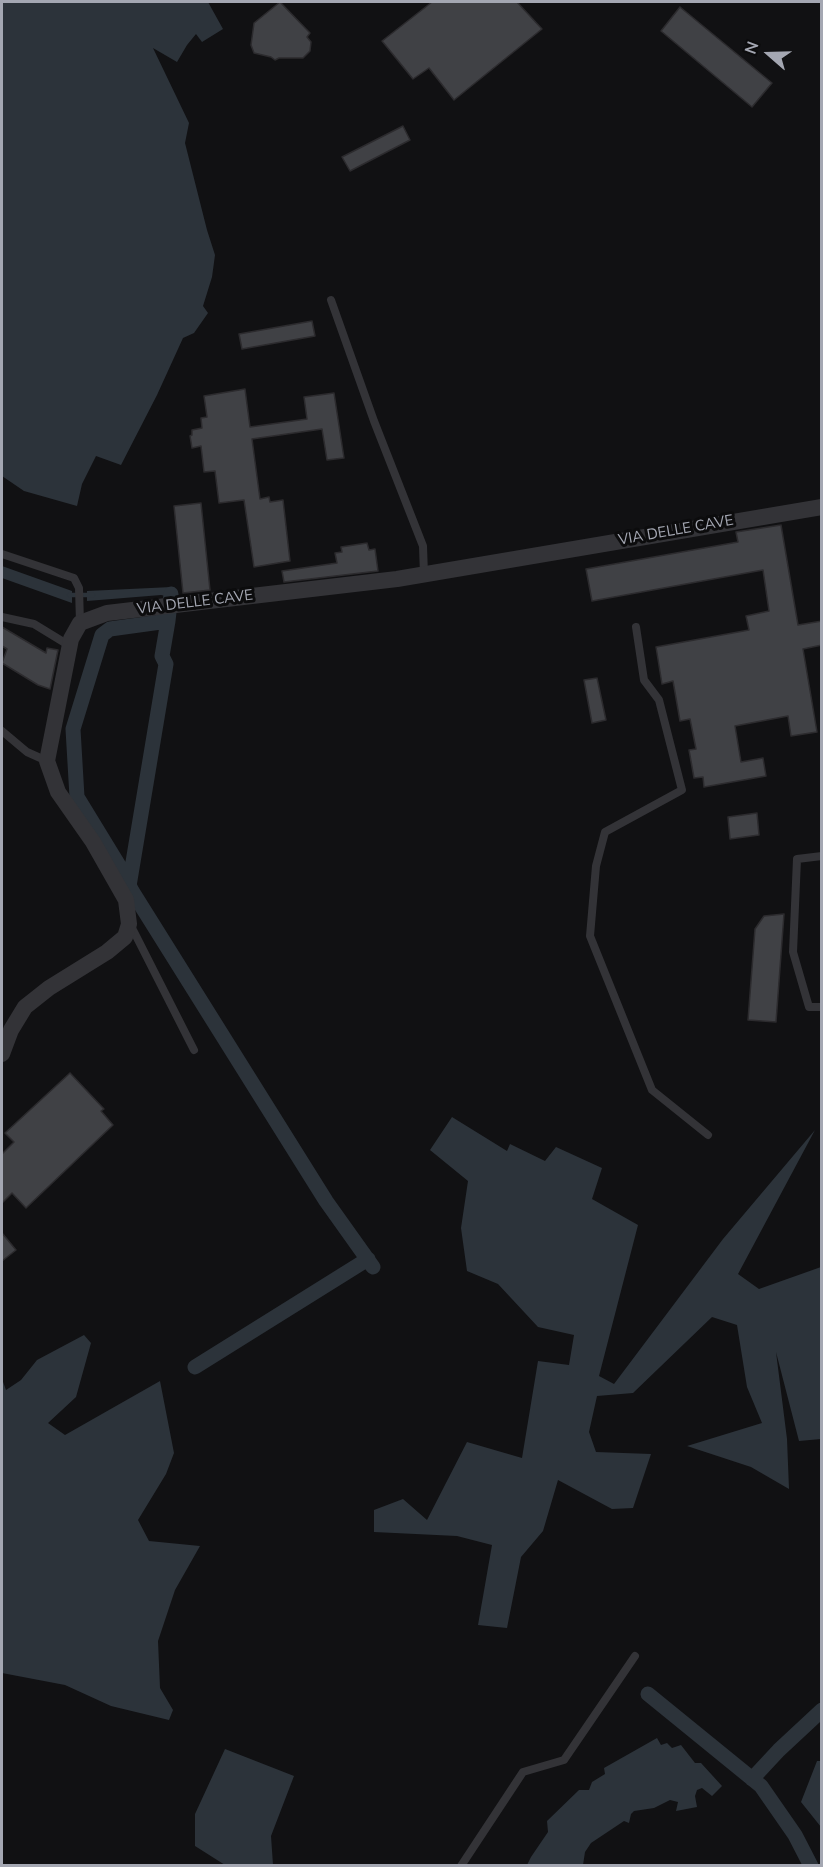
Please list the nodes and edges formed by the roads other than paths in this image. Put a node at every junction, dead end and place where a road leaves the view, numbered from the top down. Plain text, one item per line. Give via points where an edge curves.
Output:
1 (331, 300) dead end
2 (822, 507) edge
3 (2, 554) edge
4 (424, 575) junction
5 (2, 617) edge
6 (80, 623) junction
7 (636, 627) dead end
8 (70, 646) junction
9 (2, 731) edge
10 (47, 761) junction
11 (822, 856) edge
12 (129, 924) junction
13 (822, 1007) edge
14 (194, 1050) dead end
15 (2, 1054) edge
16 (708, 1135) dead end
17 (635, 1656) dead end
18 (461, 1866) edge

1 - 4 lane via 423,546
2 - 4 street, VIA DELLE CAVE
3 - 6 lane via 74,578 79,588
4 - 6 street, VIA DELLE CAVE via 107,613
5 - 8 lane via 34,624
6 - 8 street
7 - 16 lane via 644,680 659,700 682,790 605,832 596,866 590,936 652,1090
8 - 10 street
9 - 10 lane via 27,752
10 - 12 street via 58,792 126,900
11 - 13 lane via 797,859 793,951 809,1007
12 - 14 lane
12 - 15 street via 125,938 25,1007
17 - 18 lane via 564,1760 523,1772

